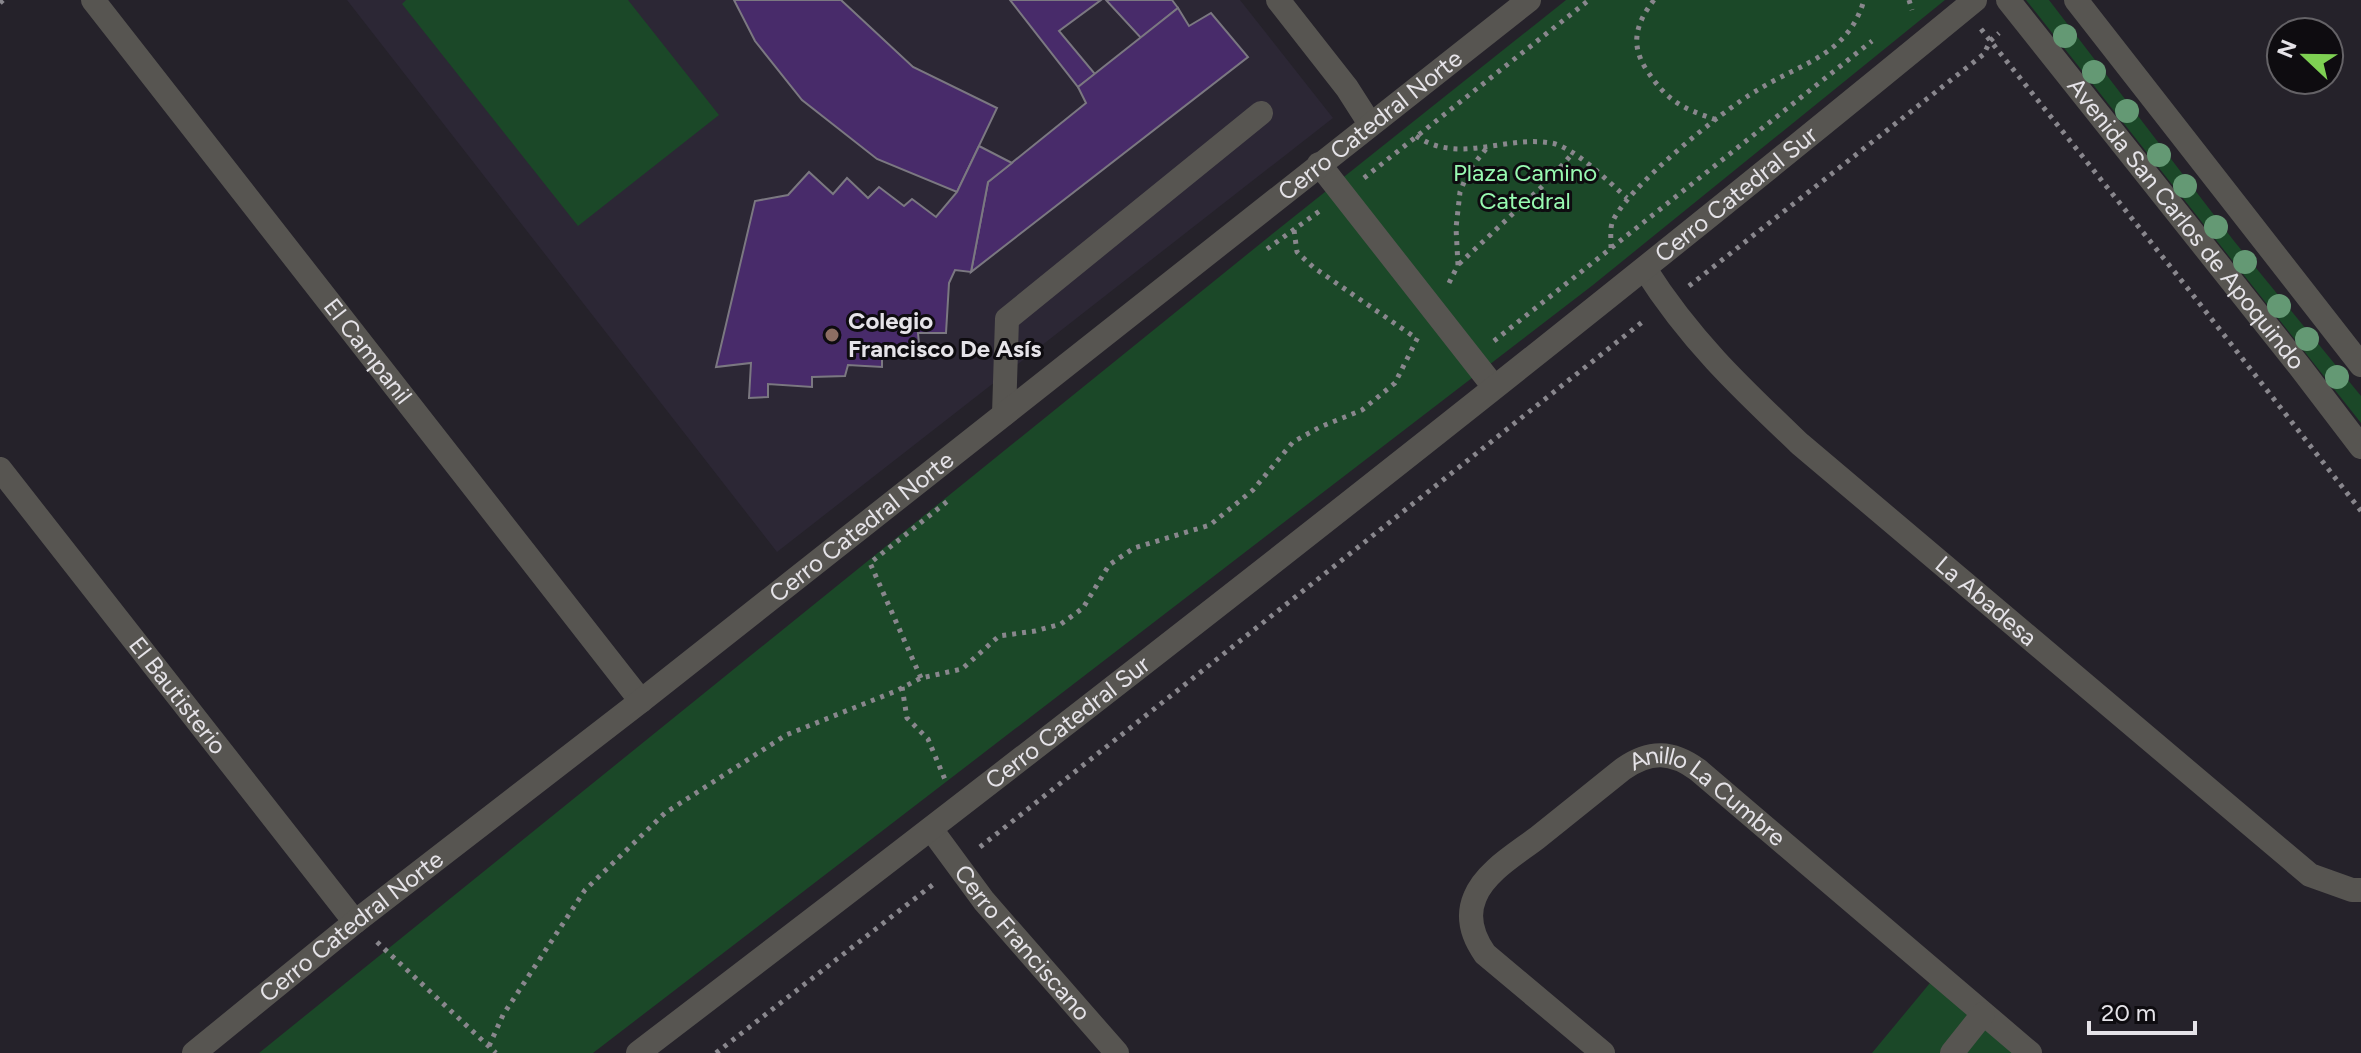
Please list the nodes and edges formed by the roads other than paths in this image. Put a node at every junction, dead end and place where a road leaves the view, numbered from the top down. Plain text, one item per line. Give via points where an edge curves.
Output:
1 (93, 0) edge
2 (1278, 0) edge
3 (1529, 0) edge
4 (1975, 0) edge
5 (2008, 0) edge
6 (2076, 0) edge
7 (1261, 113) dead end
8 (1370, 124) junction
9 (1319, 164) junction
10 (1645, 269) junction
11 (2361, 365) edge
12 (1494, 387) junction
13 (1004, 414) junction
14 (2361, 447) edge
15 (0, 469) edge
16 (641, 701) junction
17 (931, 829) junction
18 (2361, 890) edge
19 (355, 922) junction
20 (1983, 1014) junction
21 (194, 1053) edge
22 (638, 1053) edge
23 (1117, 1053) edge
24 (1603, 1053) edge
25 (1952, 1053) edge
26 (2030, 1053) edge

1 - 16 street, El Campanil
2 - 8 street
3 - 8 street, Cerro Catedral Norte
4 - 10 street, Cerro Catedral Sur
5 - 14 street, Avenida San Carlos de Apoquindo
6 - 11 street, Avenida San Carlos de Apoquindo
7 - 13 street via 1007,319
8 - 9 street, Cerro Catedral Norte
9 - 12 street
9 - 13 street, Cerro Catedral Norte
10 - 12 street, Cerro Catedral Sur
10 - 18 street, La Abadesa via 1666,303 1725,373 1800,444 2310,875
12 - 17 street, Cerro Catedral Sur
13 - 16 street, Cerro Catedral Norte
15 - 19 street, El Bautisterio
16 - 19 street, Cerro Catedral Norte
17 - 22 street, Cerro Catedral Sur
17 - 23 street, Cerro Franciscano via 1013,936
19 - 21 street, Cerro Catedral Norte
20 - 24 street, Anillo La Cumbre via 1698,770 1675,756 1647,756 1623,769 1491,874 1471,912 1471,928 1485,954
20 - 25 street
20 - 26 street, Anillo La Cumbre

